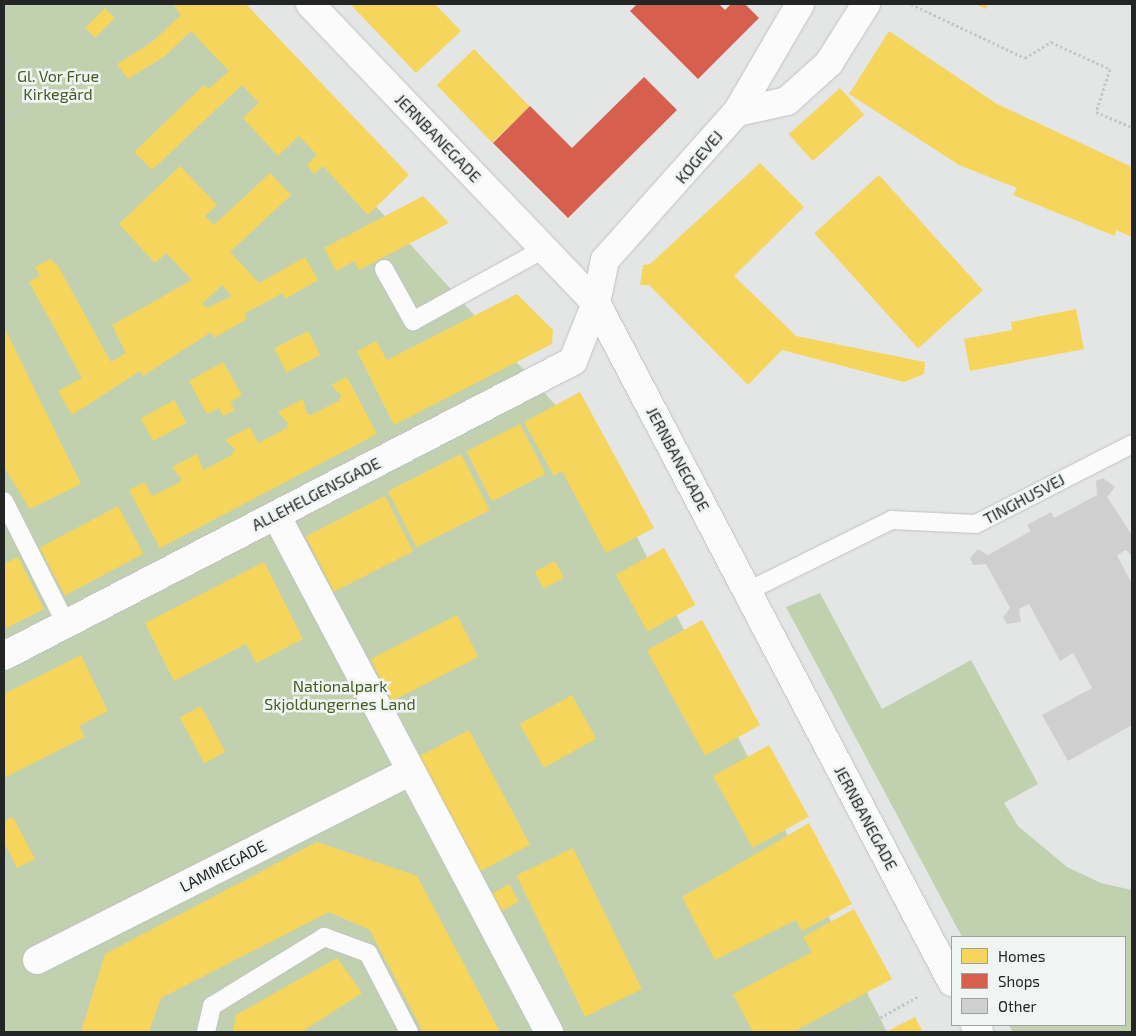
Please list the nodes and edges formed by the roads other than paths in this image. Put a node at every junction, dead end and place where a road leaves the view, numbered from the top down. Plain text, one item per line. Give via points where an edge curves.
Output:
1 (310, 4) edge
2 (800, 4) edge
3 (866, 4) edge
4 (737, 112) junction
5 (544, 249) junction
6 (384, 269) dead end
7 (596, 303) junction
8 (1132, 444) edge
9 (4, 501) edge
10 (276, 515) junction
11 (746, 592) junction
12 (66, 624) junction
13 (4, 656) edge
14 (409, 772) junction
15 (36, 960) dead end
16 (951, 980) edge
17 (206, 1032) edge
18 (409, 1032) edge
19 (549, 1032) edge

1 - 5 street, JERNBANEGADE
2 - 4 street, KØGEVEJ
3 - 4 street via 829,64 787,101
4 - 7 street, KØGEVEJ via 604,260
5 - 6 lane via 413,321
5 - 7 street, JERNBANEGADE
7 - 10 street, ALLEHELGENSGADE via 573,361
7 - 11 street, JERNBANEGADE
8 - 11 lane, TINGHUSVEJ via 976,524 892,520
9 - 12 lane
10 - 12 street, ALLEHELGENSGADE
10 - 14 street
11 - 16 street, JERNBANEGADE
12 - 13 street, ALLEHELGENSGADE
14 - 15 street, LAMMEGADE
14 - 19 street
17 - 18 lane via 212,1006 324,937 368,953

